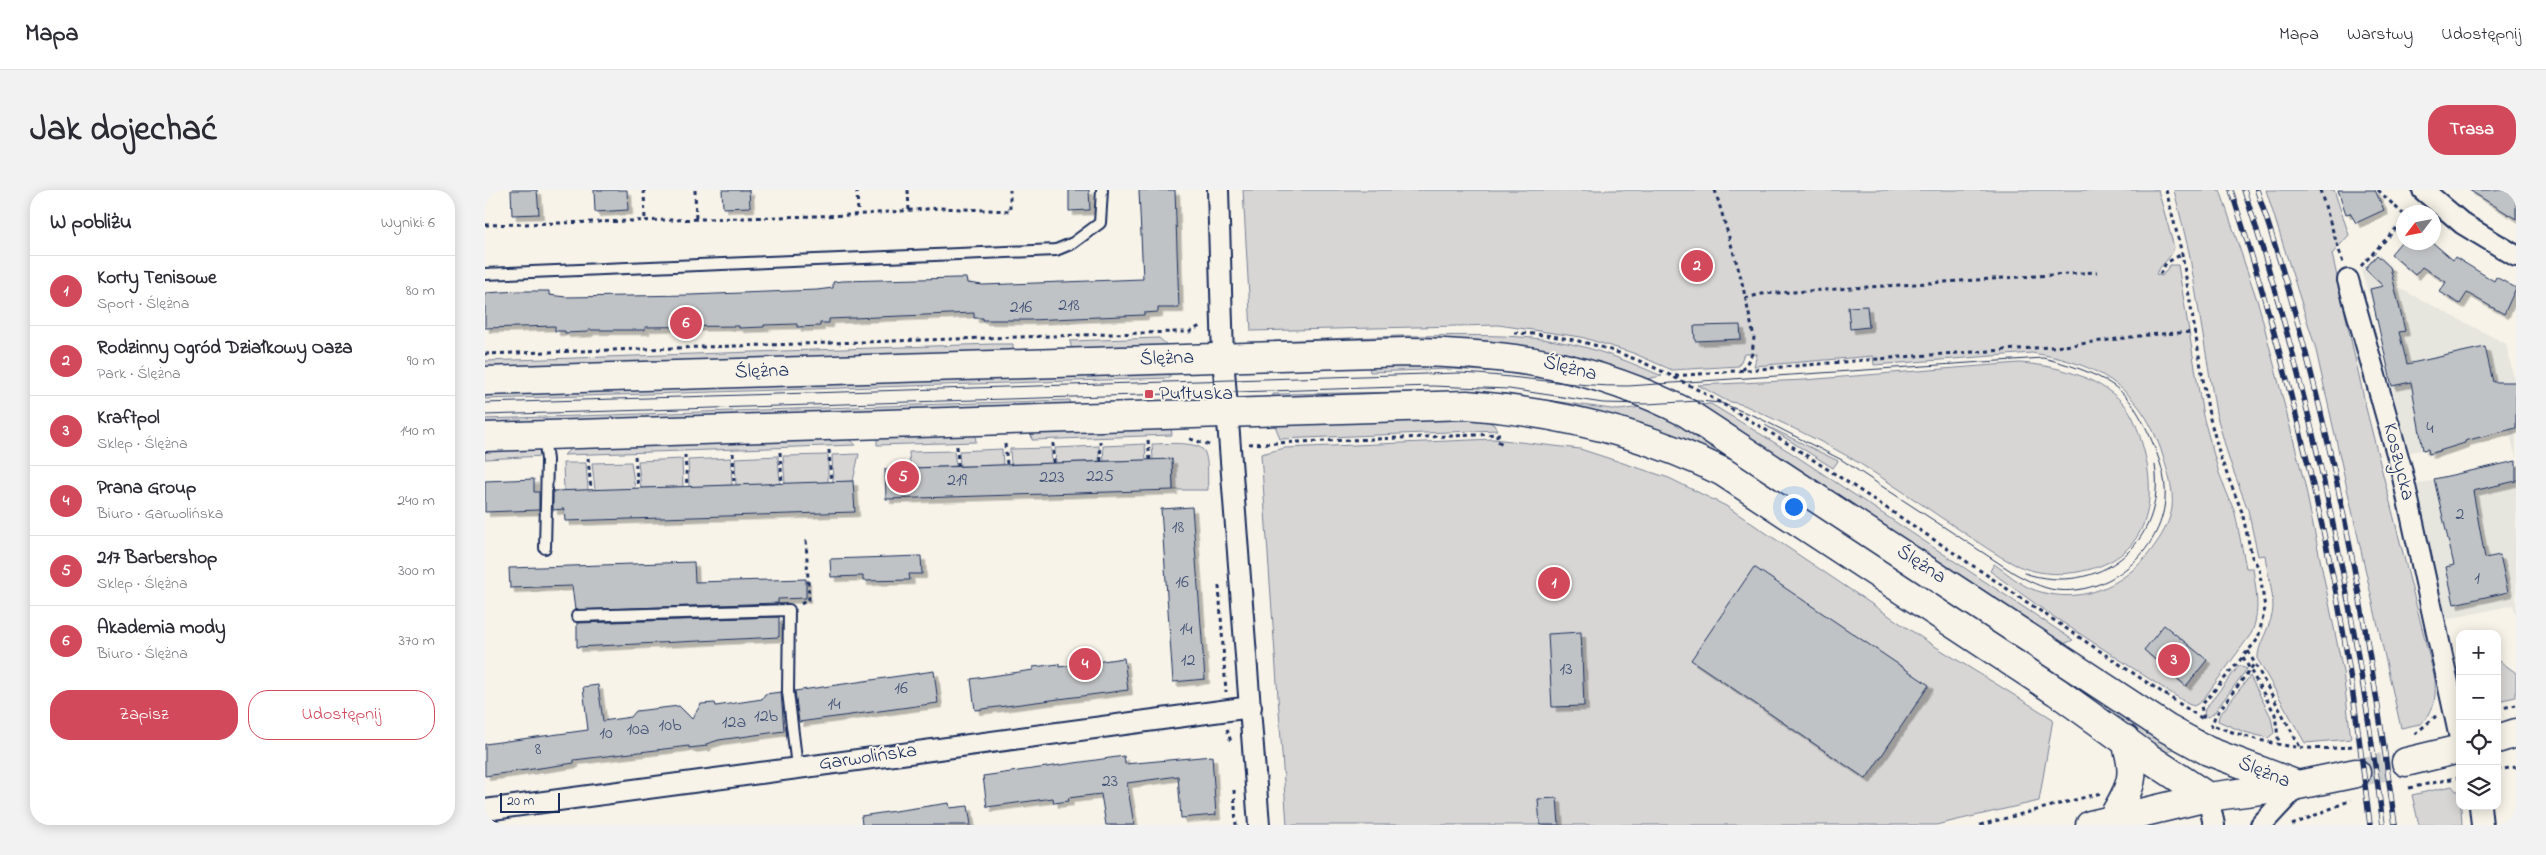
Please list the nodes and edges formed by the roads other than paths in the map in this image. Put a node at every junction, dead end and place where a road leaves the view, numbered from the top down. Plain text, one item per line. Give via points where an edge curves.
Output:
1 (1102, 190) edge
2 (1218, 190) edge
3 (2423, 190) edge
4 (2516, 256) edge
5 (485, 274) edge
6 (2349, 280) road end
7 (1223, 357) junction
8 (485, 381) edge
9 (1229, 413) junction
10 (544, 435) junction
11 (485, 437) edge
12 (545, 548) dead end
13 (577, 616) dead end
14 (1251, 707) junction
15 (2456, 720) edge
16 (2516, 733) edge
17 (2501, 738) edge
18 (2125, 740) junction
19 (2456, 751) edge
20 (797, 767) junction
21 (2407, 775) tunnel mouth
22 (2298, 785) junction
23 (2357, 785) tunnel mouth
24 (2208, 797) junction
25 (485, 810) edge
26 (2480, 810) edge
27 (2101, 822) edge
28 (1259, 825) edge
29 (2214, 825) edge
30 (2261, 825) edge
31 (2482, 825) edge

1 - 5 lane via 1100,223 1073,243 1056,250
2 - 7 street
3 - 4 street via 2463,224
6 - 15 street, Koszycka via 2401,468
7 - 8 main road, Ślężna
7 - 9 street
7 - 22 main road, Ślężna via 1406,352 1488,354 1567,367 1642,391 1687,413 1760,458 2166,728 2208,751
9 - 10 main road, Ślężna
9 - 14 street
9 - 18 main road, Ślężna via 1467,405 1575,419 1624,432 1723,472 2049,686
10 - 11 main road, Ślężna
10 - 12 lane via 547,460
13 - 20 lane via 789,610 789,692
14 - 20 street, Garwolińska
14 - 28 street
16 - 17 main road
18 - 24 main road, Ślężna
18 - 27 main road via 2133,765 2126,796
19 - 21 main road
20 - 25 street, Garwolińska
22 - 23 main road
22 - 24 main road, Ślężna
22 - 30 street
24 - 27 main road
24 - 29 street
26 - 31 street

